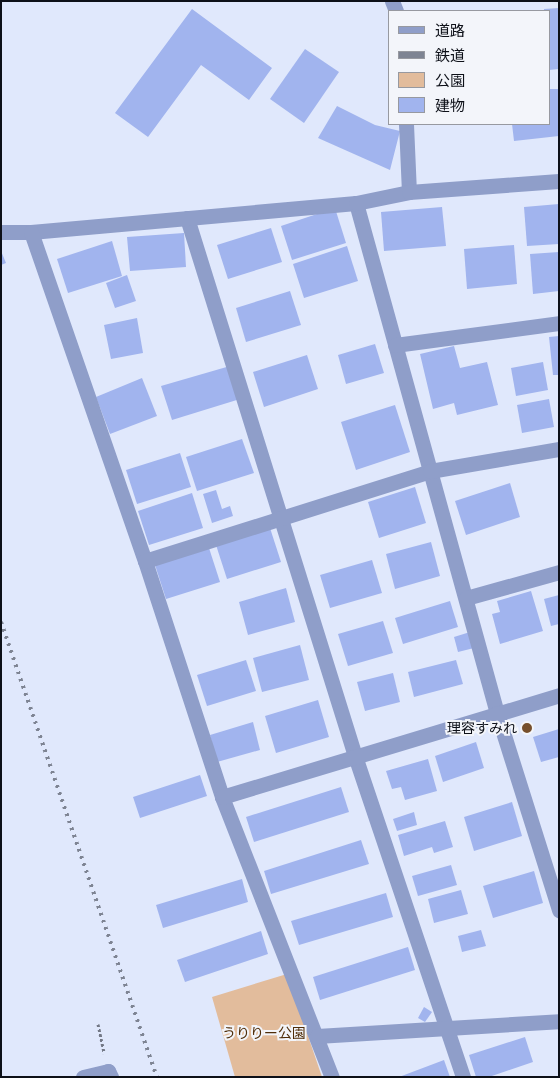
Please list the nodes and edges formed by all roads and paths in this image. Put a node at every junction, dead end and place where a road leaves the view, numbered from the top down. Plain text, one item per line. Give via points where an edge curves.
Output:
1 (406, 125) edge
2 (559, 181) edge
3 (409, 192) junction
4 (356, 203) junction
5 (187, 218) junction
6 (1, 232) edge
7 (31, 232) junction
8 (559, 323) edge
9 (395, 345) junction
10 (559, 449) edge
11 (430, 471) junction
12 (280, 516) junction
13 (145, 561) junction
14 (559, 572) edge
15 (466, 598) junction
16 (559, 695) edge
17 (497, 713) junction
18 (355, 756) junction
19 (222, 797) junction
20 (559, 910) edge
21 (559, 1021) edge
22 (98, 1024) dead end
23 (446, 1028) junction
24 (317, 1036) junction
25 (109, 1074) edge
26 (83, 1077) edge
27 (332, 1077) edge
28 (463, 1077) edge

1 - 3 street
2 - 3 street
3 - 4 street
4 - 5 street
4 - 9 street
5 - 7 street
5 - 12 street
6 - 7 street
7 - 13 street
8 - 9 street
9 - 11 street
10 - 11 street
11 - 12 street
11 - 15 street
12 - 13 street
12 - 18 street
13 - 19 street
14 - 15 street
15 - 17 street
16 - 17 street
17 - 18 street
17 - 20 street
18 - 19 street
18 - 23 street
19 - 24 street
21 - 23 street
22 - 25 path
23 - 24 street
23 - 28 street
24 - 27 street
25 - 26 street

